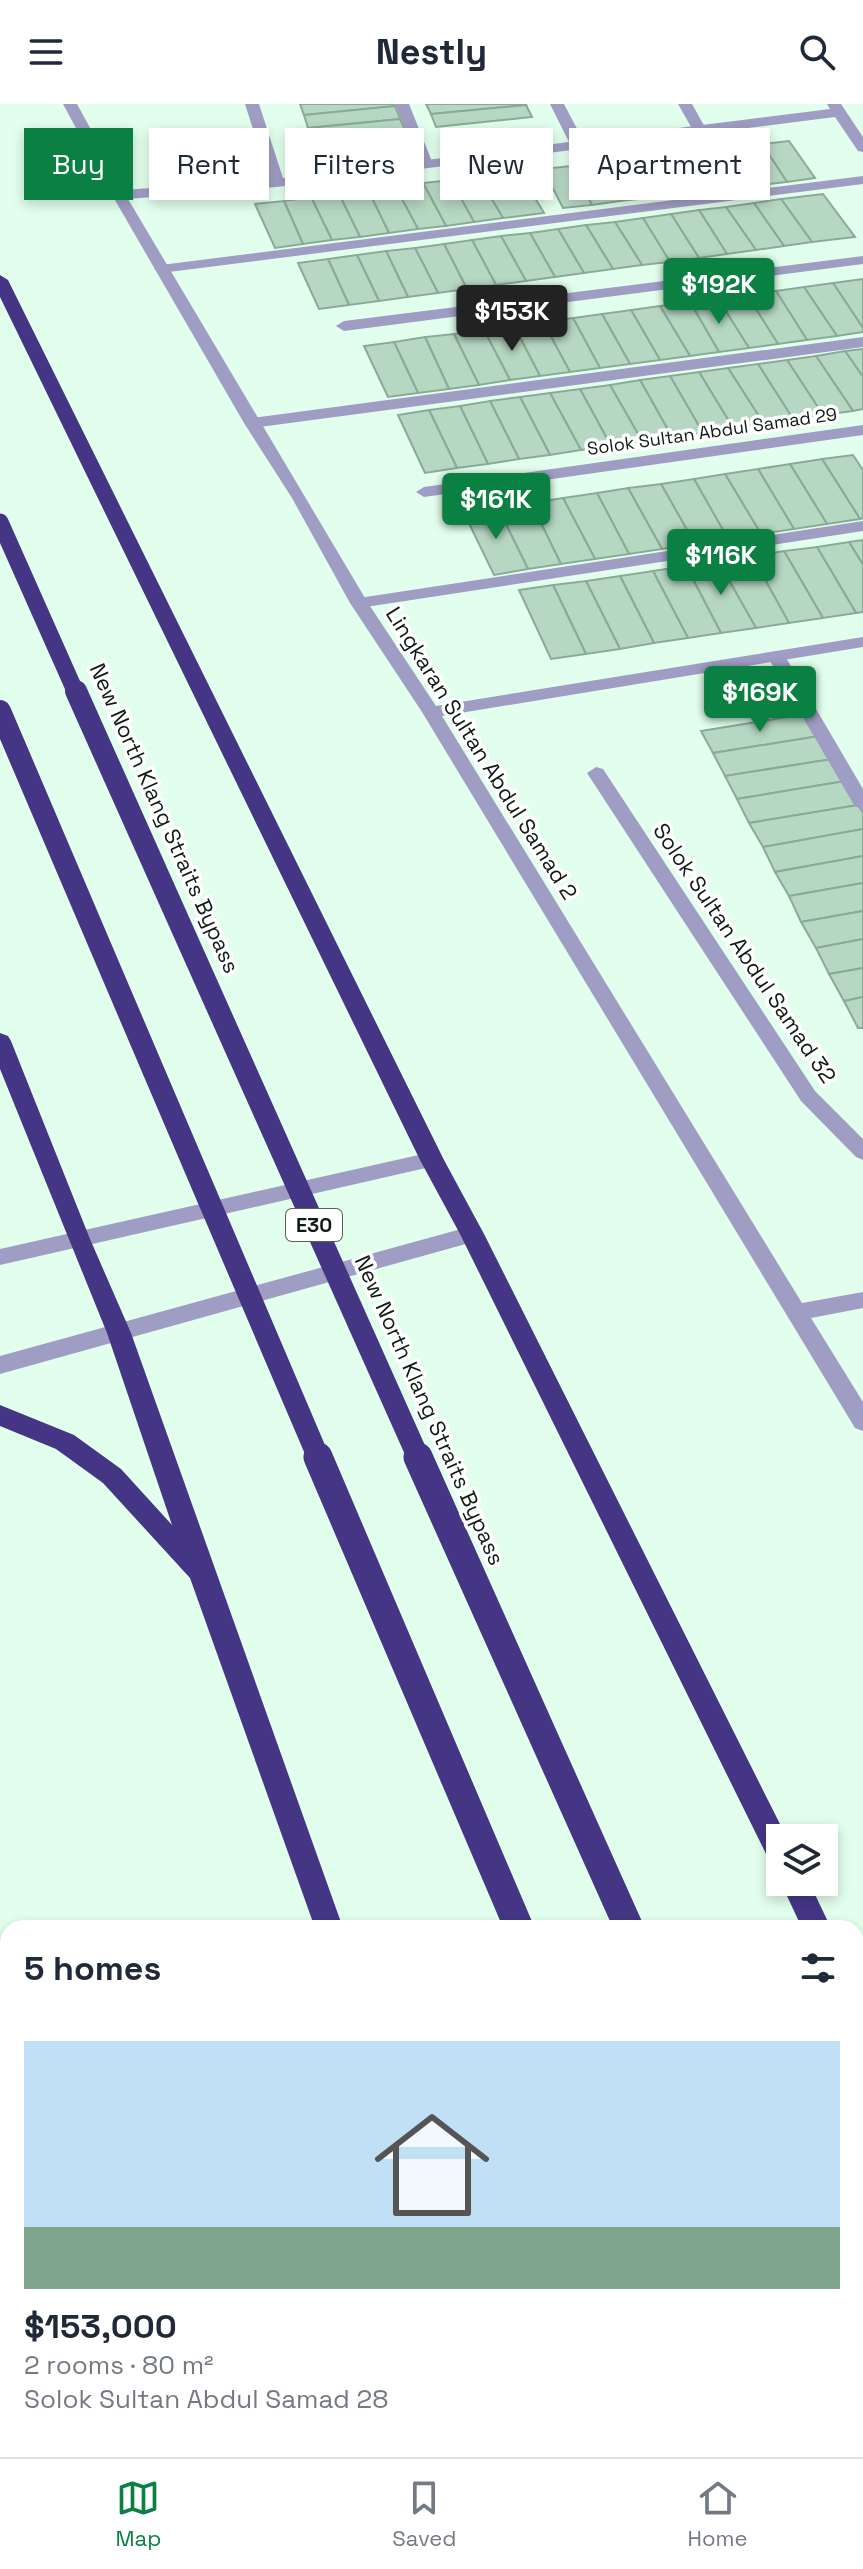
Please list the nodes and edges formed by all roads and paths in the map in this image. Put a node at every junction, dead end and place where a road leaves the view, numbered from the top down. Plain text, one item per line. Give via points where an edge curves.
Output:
1 (70, 104) edge
2 (252, 104) edge
3 (402, 104) edge
4 (557, 104) edge
5 (685, 104) edge
6 (836, 108) edge
7 (83, 128) edge
8 (569, 128) edge
9 (698, 128) edge
10 (706, 128) edge
11 (569, 144) edge
12 (863, 148) edge
13 (426, 164) junction
14 (863, 180) edge
15 (277, 183) junction
16 (133, 194) edge
17 (122, 200) edge
18 (863, 260) edge
19 (161, 269) junction
20 (0, 280) edge
21 (344, 326) dead end
22 (863, 342) edge
23 (252, 423) junction
24 (863, 430) edge
25 (424, 492) dead end
26 (0, 522) edge
27 (863, 526) edge
28 (359, 603) junction
29 (863, 642) edge
30 (776, 656) junction
31 (0, 711) edge
32 (431, 712) junction
33 (596, 773) dead end
34 (863, 805) edge
35 (0, 1041) edge
36 (12, 1072) junction
37 (0, 1097) edge
38 (863, 1152) edge
39 (432, 1160) junction
40 (472, 1234) junction
41 (78, 1239) junction
42 (0, 1257) edge
43 (863, 1300) edge
44 (798, 1312) junction
45 (119, 1333) junction
46 (0, 1365) edge
47 (0, 1415) edge
48 (863, 1422) edge
49 (203, 1577) junction
50 (766, 1825) edge
51 (801, 1896) edge
52 (326, 1920) edge
53 (516, 1920) edge
54 (625, 1920) edge
55 (813, 1920) edge

1 - 7 street, Lingkaran Sultan Abdul Samad 2
2 - 15 street
3 - 13 street
4 - 8 street
5 - 9 street
6 - 10 street
6 - 12 street
11 - 13 street
13 - 15 street
14 - 19 street
15 - 16 street
17 - 19 street, Lingkaran Sultan Abdul Samad 2
18 - 21 street
19 - 23 street, Lingkaran Sultan Abdul Samad 2
20 - 39 highway
22 - 23 street
23 - 28 street, Lingkaran Sultan Abdul Samad 2
24 - 25 street, Solok Sultan Abdul Samad 29
26 - 54 highway, New North Klang Straits Bypass / E30, bridge
27 - 28 street
28 - 32 street, Lingkaran Sultan Abdul Samad 2
29 - 30 street
30 - 32 street
30 - 34 street
31 - 53 highway, bridge
32 - 44 street, Lingkaran Sultan Abdul Samad 2
33 - 38 street, Solok Sultan Abdul Samad 32 via 808,1096
35 - 36 highway
36 - 37 highway
36 - 41 highway
39 - 40 highway
39 - 41 street
40 - 45 street
40 - 50 highway
41 - 42 street
41 - 45 highway
43 - 44 street
44 - 48 street, Lingkaran Sultan Abdul Samad 2
45 - 46 street
45 - 49 highway
47 - 49 highway via 65,1442 112,1476
49 - 52 highway
51 - 55 highway

